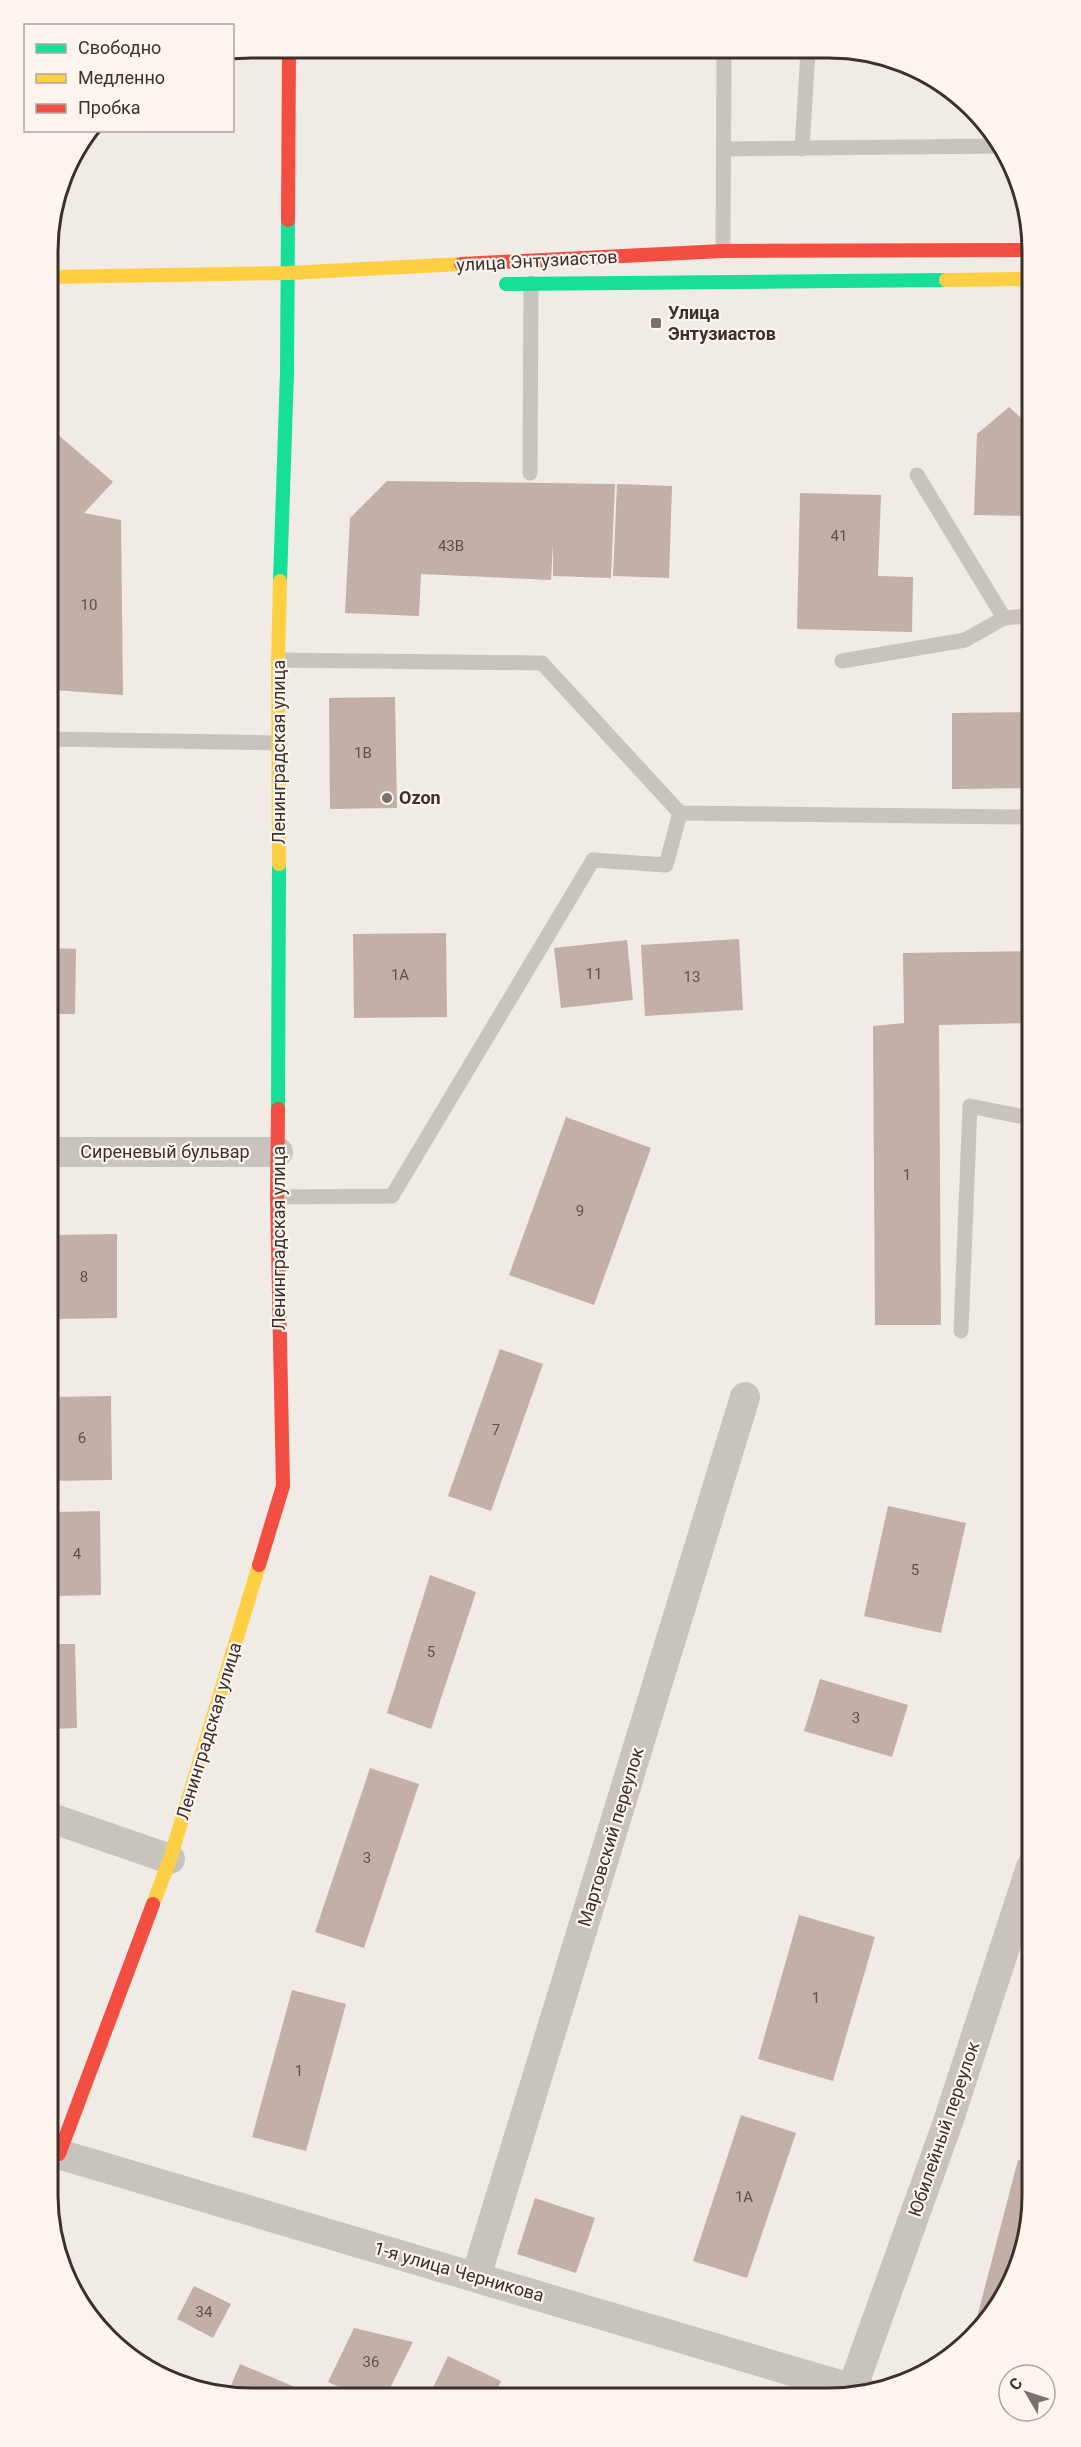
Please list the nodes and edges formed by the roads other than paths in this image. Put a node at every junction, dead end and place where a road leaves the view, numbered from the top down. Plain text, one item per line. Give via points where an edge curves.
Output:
1 (724, 58) edge
2 (807, 58) edge
3 (289, 59) edge
4 (300, 59) edge
5 (991, 146) edge
6 (725, 149) junction
7 (802, 149) junction
8 (1022, 250) edge
9 (723, 251) junction
10 (59, 277) edge
11 (295, 279) junction
12 (1022, 279) edge
13 (496, 284) dead end
14 (531, 284) junction
15 (324, 285) dead end
16 (530, 472) dead end
17 (917, 475) dead end
18 (1022, 616) edge
19 (1004, 618) junction
20 (278, 660) junction
21 (842, 661) dead end
22 (59, 739) edge
23 (280, 743) junction
24 (680, 813) junction
25 (1022, 817) edge
26 (1022, 1117) edge
27 (59, 1152) edge
28 (278, 1152) junction
29 (277, 1197) junction
30 (961, 1331) dead end
31 (745, 1397) dead end
32 (58, 1820) edge
33 (170, 1858) junction
34 (1022, 1895) edge
35 (58, 2150) edge
36 (58, 2153) edge
37 (476, 2277) junction
38 (859, 2386) edge
39 (849, 2387) edge

1 - 6 lane
2 - 7 lane
3 - 11 street, Ленинградская улица
4 - 11 street
5 - 7 lane
6 - 7 lane
6 - 9 lane
8 - 9 street, улица Энтузиастов
9 - 11 street, улица Энтузиастов
10 - 11 street, улица Энтузиастов
11 - 15 street
11 - 20 street, Ленинградская улица
12 - 14 street
13 - 14 street
14 - 16 lane
17 - 19 lane
18 - 19 lane
19 - 21 lane via 965,640
20 - 23 street, Ленинградская улица
20 - 24 lane via 542,663
22 - 23 lane
23 - 28 street, Ленинградская улица
24 - 25 lane
24 - 29 lane via 666,865 592,860 393,1196
26 - 30 lane via 970,1106
27 - 28 street, Сиреневый бульвар
28 - 29 street, Ленинградская улица
29 - 33 street, Ленинградская улица via 283,1486
31 - 37 street, Мартовский переулок
32 - 33 street
33 - 35 street, Ленинградская улица
34 - 38 street, Юбилейный переулок
36 - 37 street, 1-я улица Черникова
37 - 39 street, 1-я улица Черникова

